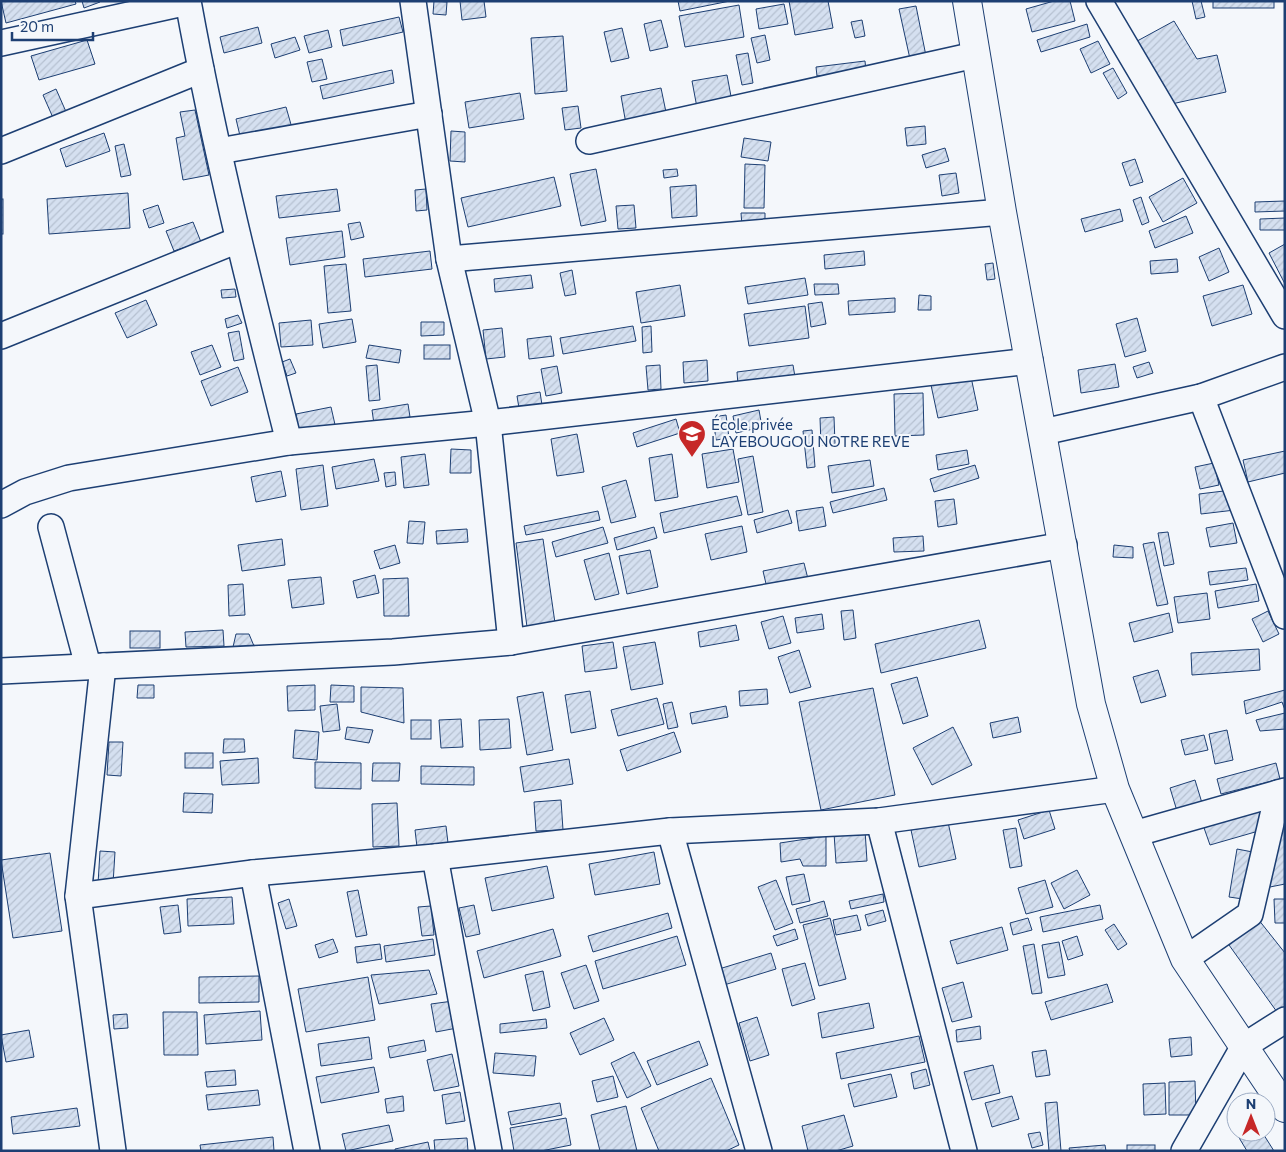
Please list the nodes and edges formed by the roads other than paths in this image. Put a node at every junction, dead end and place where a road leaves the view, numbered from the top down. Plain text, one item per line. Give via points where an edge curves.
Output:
1 (413, 1) edge
2 (967, 1) edge
3 (1098, 1) edge
4 (188, 2) edge
5 (1, 43) edge
6 (975, 55) junction
7 (201, 70) junction
8 (429, 114) junction
9 (589, 142) dead end
10 (219, 150) junction
11 (1, 151) edge
12 (1002, 212) junction
13 (238, 240) junction
14 (449, 259) junction
15 (1285, 316) edge
16 (1, 336) edge
17 (1030, 361) junction
18 (1285, 367) edge
19 (1201, 397) junction
20 (488, 423) junction
21 (1043, 432) junction
22 (289, 442) junction
23 (1, 505) edge
24 (51, 527) dead end
25 (1064, 545) junction
26 (1285, 616) edge
27 (512, 642) junction
28 (95, 666) junction
29 (1, 671) edge
30 (1115, 789) junction
31 (1281, 792) edge
32 (879, 821) junction
33 (670, 831) junction
34 (1134, 834) junction
35 (435, 858) junction
36 (253, 873) junction
37 (78, 896) junction
38 (1185, 959) junction
39 (1285, 1020) edge
40 (1244, 1046) junction
41 (1285, 1108) edge
42 (113, 1151) edge
43 (307, 1151) edge
44 (489, 1151) edge
45 (759, 1151) edge
46 (964, 1151) edge
47 (1184, 1151) edge

1 - 8 street
2 - 6 main road
3 - 15 street
4 - 5 street
4 - 7 street
6 - 9 street
6 - 12 main road
7 - 10 street
7 - 11 street
8 - 10 street
8 - 14 street
10 - 13 street
12 - 14 street
12 - 17 main road
13 - 16 street
13 - 22 street
14 - 20 street
17 - 20 street
17 - 21 main road
18 - 19 street
19 - 21 street
19 - 26 street
20 - 22 street
20 - 27 street
21 - 25 main road
22 - 23 street via 70,478 25,492
24 - 28 street
25 - 27 street
25 - 30 main road via 1092,704
27 - 28 street via 393,652
28 - 29 street
28 - 37 street
30 - 32 street
30 - 34 main road
31 - 34 street
31 - 38 street via 1250,914
32 - 33 street
32 - 46 street
33 - 35 street
33 - 45 street
34 - 38 main road
35 - 36 street
35 - 44 street
36 - 37 street
36 - 43 street
37 - 42 street
38 - 40 main road
39 - 40 street
40 - 41 main road
40 - 47 street

